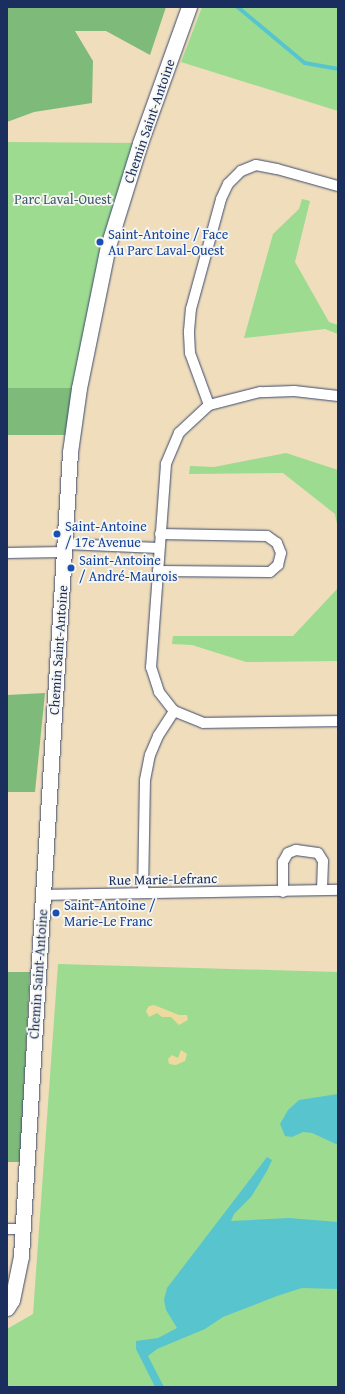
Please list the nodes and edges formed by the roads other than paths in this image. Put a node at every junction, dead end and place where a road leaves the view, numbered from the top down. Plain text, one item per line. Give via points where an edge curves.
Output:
1 (189, 7) edge
2 (338, 186) edge
3 (338, 396) edge
4 (209, 405) junction
5 (160, 534) junction
6 (64, 548) junction
7 (159, 548) junction
8 (7, 553) edge
9 (158, 571) junction
10 (174, 711) junction
11 (338, 721) edge
12 (322, 890) junction
13 (338, 890) edge
14 (283, 892) junction
15 (143, 893) junction
16 (43, 895) junction
17 (7, 1229) edge
18 (23, 1229) junction
19 (7, 1308) edge

1 - 6 street, Chemin Saint-Antoine via 140,143 108,246 79,388 70,452
2 - 4 street via 256,165 241,171 228,184 221,199 191,309 189,331 190,353
3 - 4 street via 294,391 260,392
4 - 5 street via 191,419 171,446 166,464
5 - 7 street
5 - 9 street via 267,536 278,543 281,553 278,565 270,572
6 - 7 street
6 - 8 street
6 - 16 street, Chemin Saint-Antoine
7 - 9 street
9 - 10 street via 151,667 159,692
10 - 11 street via 203,723
10 - 15 street via 158,736 150,755 145,780
12 - 13 street, Rue Marie-Lefranc
12 - 14 street, Rue Marie-Lefranc
12 - 14 street via 322,861 318,853 296,850 288,853 283,862
14 - 15 street, Rue Marie-Lefranc
15 - 16 street, Rue Marie-Lefranc
16 - 18 street, Chemin Saint-Antoine
17 - 18 street
18 - 19 street, Chemin Saint-Antoine via 18,1280

